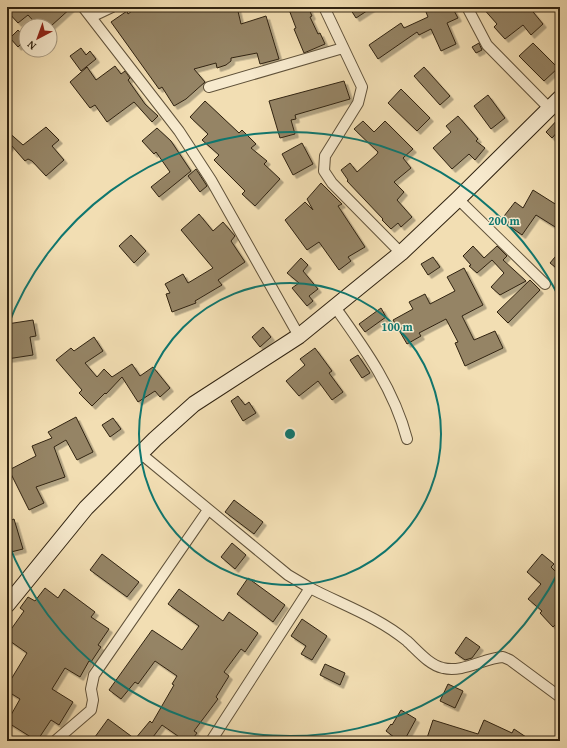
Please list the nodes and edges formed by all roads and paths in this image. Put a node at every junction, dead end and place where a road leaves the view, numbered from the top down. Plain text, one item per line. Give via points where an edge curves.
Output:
1 (83, 7) edge
2 (112, 7) edge
3 (324, 7) edge
4 (467, 7) edge
5 (91, 17) junction
6 (343, 48) junction
7 (209, 87) dead end
8 (555, 103) edge
9 (458, 199) junction
10 (401, 252) junction
11 (545, 284) dead end
12 (335, 307) junction
13 (299, 336) junction
14 (407, 438) dead end
15 (140, 453) junction
16 (208, 510) junction
17 (310, 588) junction
18 (7, 605) edge
19 (560, 697) edge
20 (55, 741) edge
21 (211, 741) edge

1 - 5 street
2 - 5 street
3 - 6 street
4 - 8 street via 487,45
5 - 13 street via 187,143 211,180
6 - 7 street
6 - 10 street via 362,87 362,94 325,156 324,171 332,183
8 - 9 main road
9 - 10 main road
9 - 11 street
10 - 12 main road
12 - 13 main road
12 - 14 street via 365,348 387,386 400,414
13 - 15 main road via 194,404
15 - 16 street
15 - 18 main road via 86,508
16 - 17 street via 288,575
16 - 20 street via 94,675 91,710
17 - 19 street via 368,615 395,632 436,666 450,669 503,657
17 - 21 street

